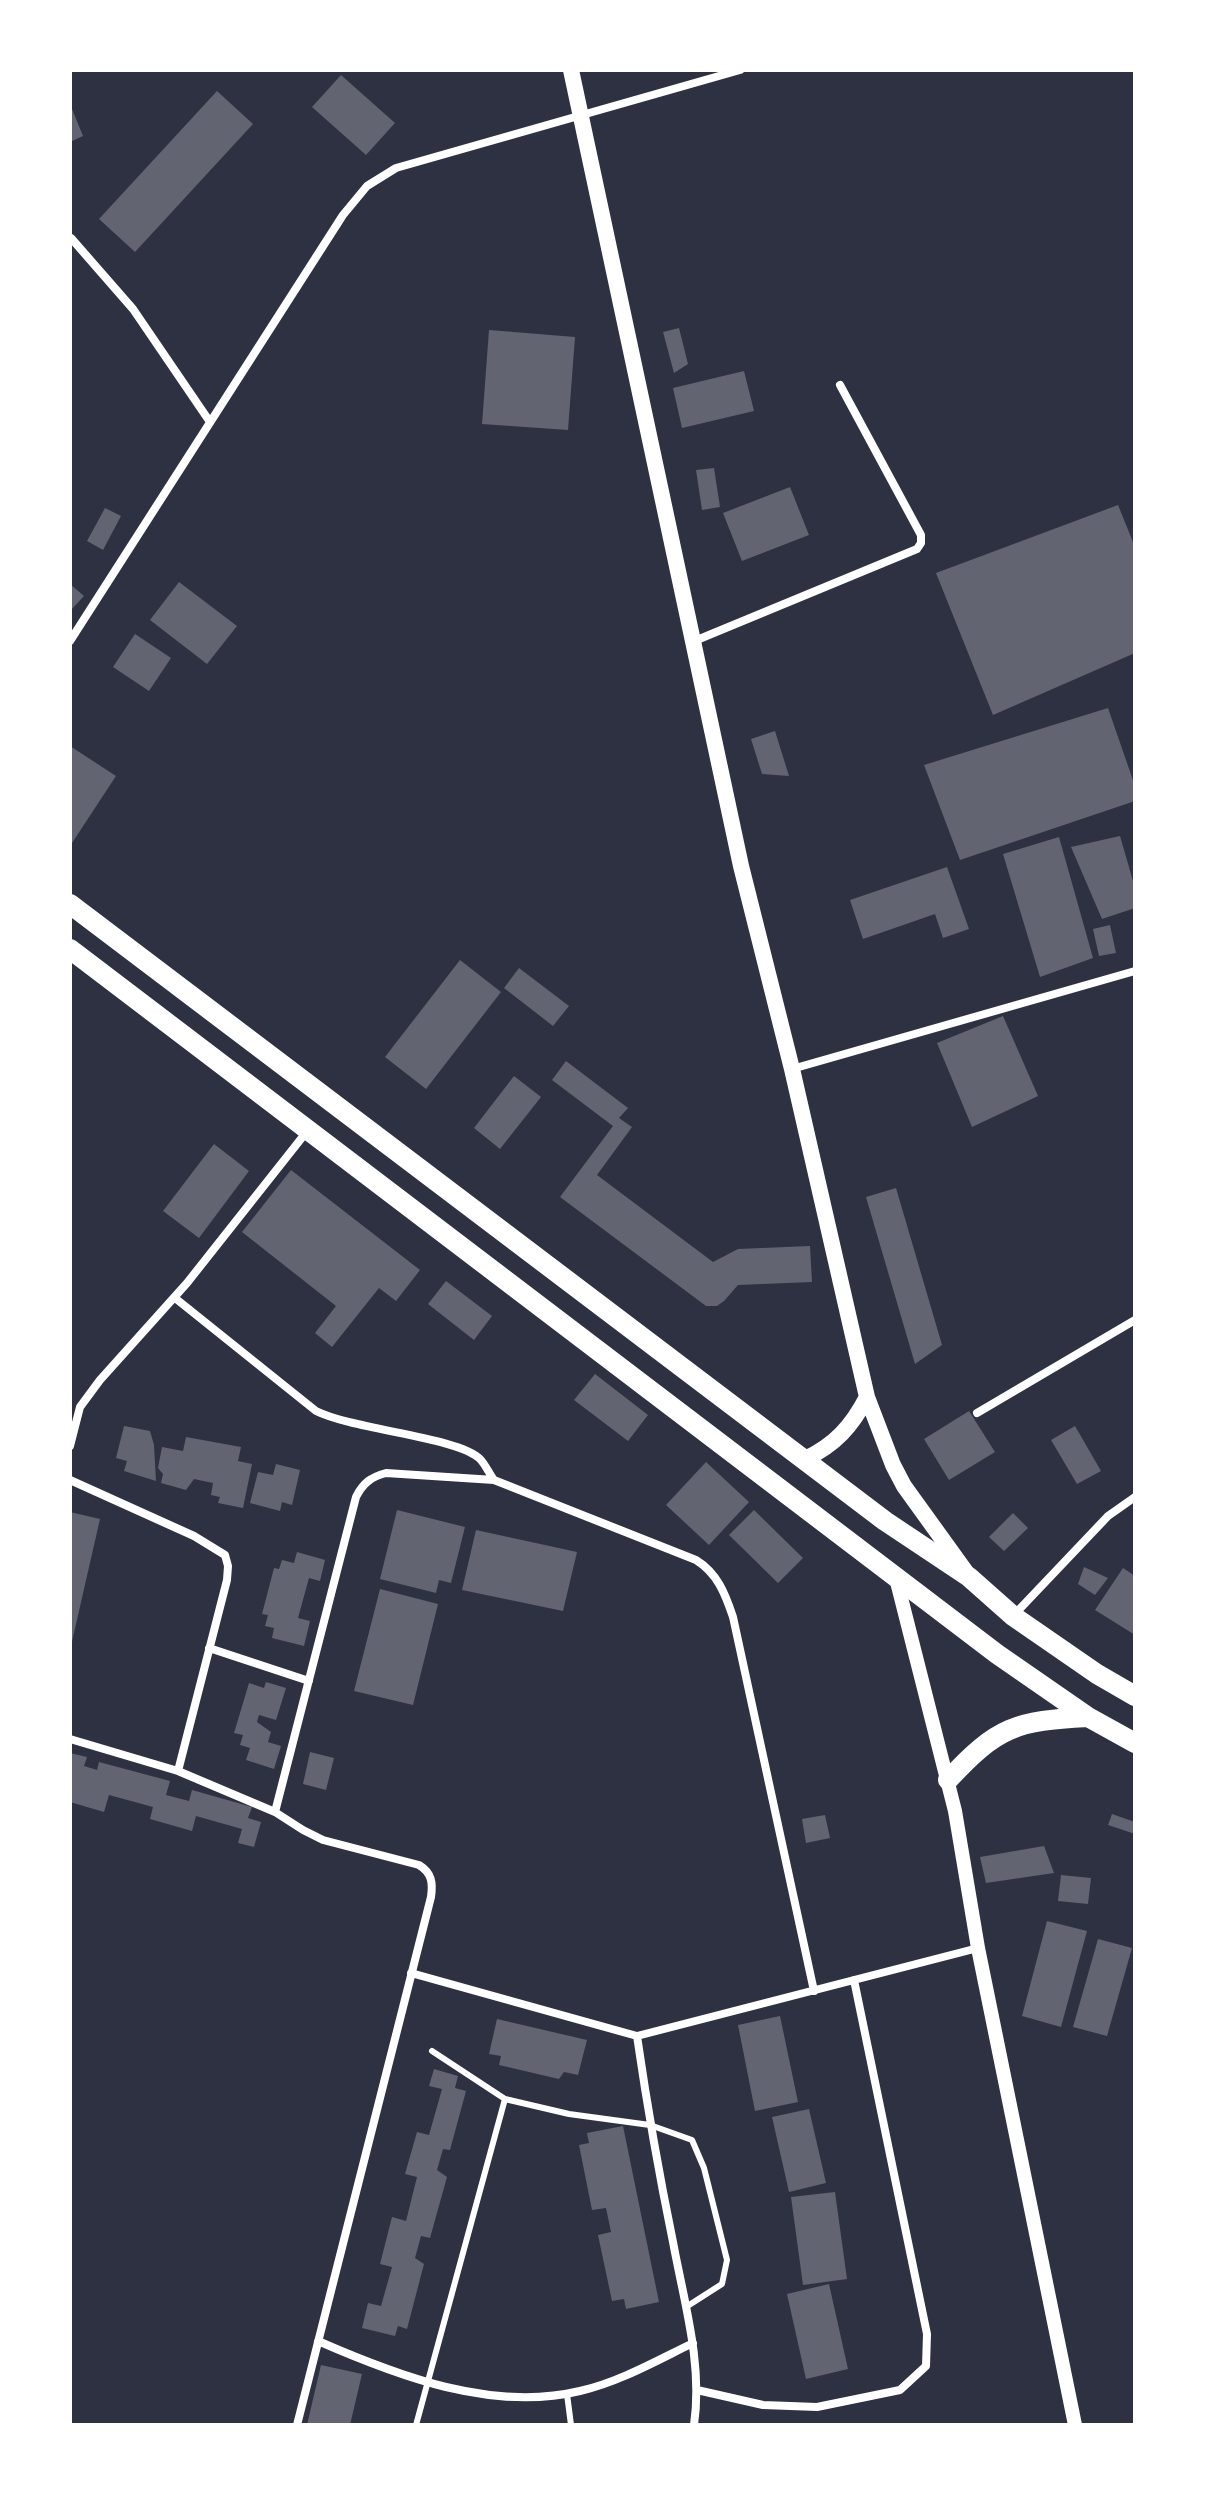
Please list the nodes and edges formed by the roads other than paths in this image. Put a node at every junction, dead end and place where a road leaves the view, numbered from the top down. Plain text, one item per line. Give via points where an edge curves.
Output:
1 (571, 70) edge
2 (740, 70) edge
3 (581, 116) junction
4 (71, 238) edge
5 (840, 385) dead end
6 (210, 422) junction
7 (70, 641) edge
8 (692, 642) junction
9 (70, 904) edge
10 (70, 949) edge
11 (1135, 971) edge
12 (792, 1069) junction
13 (308, 1130) junction
14 (175, 1298) junction
15 (1135, 1320) edge
16 (867, 1397) junction
17 (977, 1413) dead end
18 (70, 1446) edge
19 (805, 1459) junction
20 (70, 1480) edge
21 (494, 1480) junction
22 (1135, 1497) edge
23 (969, 1577) junction
24 (896, 1578) junction
25 (1013, 1616) junction
26 (209, 1648) junction
27 (309, 1681) junction
28 (1135, 1696) edge
29 (1088, 1717) junction
30 (70, 1739) edge
31 (1135, 1743) edge
32 (178, 1771) junction
33 (948, 1780) junction
34 (275, 1812) junction
35 (978, 1948) junction
36 (411, 1973) junction
37 (854, 1980) junction
38 (814, 1991) junction
39 (637, 2036) junction
40 (432, 2051) dead end
41 (505, 2099) junction
42 (650, 2125) junction
43 (685, 2307) junction
44 (318, 2341) junction
45 (693, 2343) junction
46 (427, 2380) junction
47 (697, 2390) junction
48 (567, 2394) junction
49 (297, 2425) edge
50 (416, 2425) edge
51 (571, 2425) edge
52 (694, 2425) edge
53 (1075, 2425) edge

1 - 3 main road
2 - 3 street
3 - 6 street via 396,168 367,186
3 - 8 main road
4 - 6 street via 133,309
5 - 8 street via 921,543
6 - 7 street
8 - 12 main road
9 - 19 highway
10 - 13 highway
11 - 12 street
12 - 16 main road
13 - 14 street
13 - 24 highway
14 - 18 street via 85,1399
14 - 21 street via 316,1411 344,1423 455,1446 480,1459
15 - 17 street
16 - 19 main road via 844,1433
16 - 23 main road via 904,1486
19 - 23 highway
20 - 26 street via 225,1555 227,1580
21 - 27 street via 386,1473 362,1485
21 - 38 street via 696,1560 718,1581 733,1617
22 - 25 street via 1108,1516
23 - 25 highway
24 - 29 highway
24 - 33 street
25 - 28 highway
26 - 27 street
26 - 32 street
27 - 34 street
29 - 31 highway
29 - 33 highway via 1013,1727 986,1742
30 - 32 street
32 - 34 street
33 - 35 street
34 - 36 street via 323,1840 427,1870 431,1897
35 - 37 street
35 - 53 street
36 - 39 street
36 - 44 street
37 - 38 street
37 - 47 street via 927,2334 926,2366 900,2390 817,2407 763,2405
38 - 39 street
39 - 42 street
40 - 41 lane
41 - 42 lane
41 - 46 lane
42 - 43 street
42 - 43 lane via 692,2140 727,2260 722,2284
43 - 45 street
44 - 46 street
44 - 49 street
45 - 47 street
45 - 48 street via 625,2376
46 - 48 street via 516,2399
46 - 50 lane
47 - 52 street
48 - 51 lane

